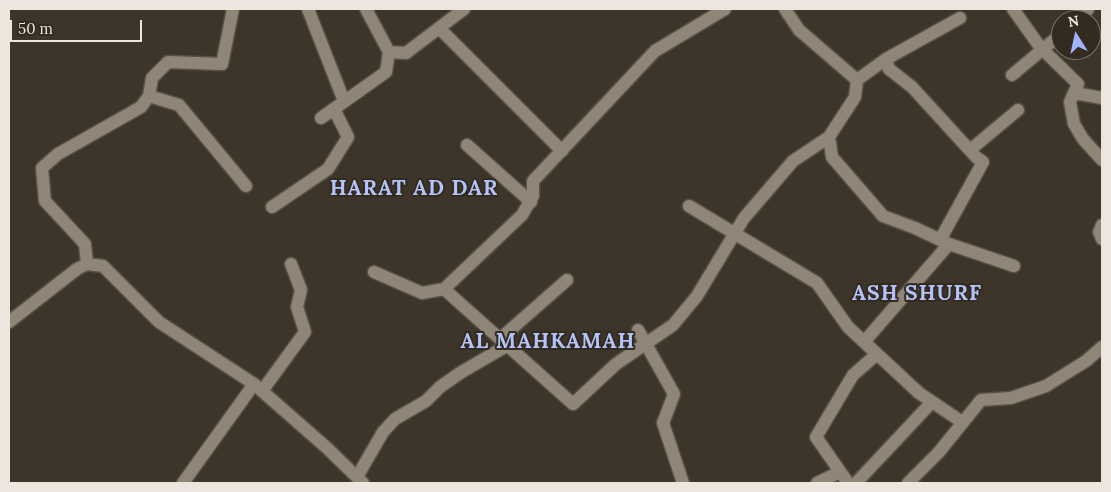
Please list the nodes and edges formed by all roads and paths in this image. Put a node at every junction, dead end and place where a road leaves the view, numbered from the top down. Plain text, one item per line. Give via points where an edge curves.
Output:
1 (233, 9) edge
2 (308, 9) edge
3 (366, 9) edge
4 (464, 9) edge
5 (725, 9) edge
6 (785, 9) edge
7 (1013, 9) edge
8 (960, 18) dead end
9 (440, 28) junction
10 (1051, 44) edge
11 (1044, 51) junction
12 (389, 52) junction
13 (886, 59) junction
14 (1012, 75) dead end
15 (857, 80) junction
16 (1074, 93) junction
17 (149, 96) junction
18 (1102, 98) edge
19 (344, 101) junction
20 (334, 109) junction
21 (1018, 110) dead end
22 (321, 118) dead end
23 (829, 137) junction
24 (467, 144) dead end
25 (970, 150) junction
26 (562, 151) junction
27 (1102, 160) edge
28 (246, 186) dead end
29 (531, 202) junction
30 (689, 206) dead end
31 (272, 207) dead end
32 (1102, 225) edge
33 (733, 234) junction
34 (1102, 239) edge
35 (945, 242) junction
36 (87, 264) junction
37 (291, 264) dead end
38 (1014, 266) dead end
39 (374, 272) dead end
40 (567, 280) dead end
41 (444, 289) junction
42 (9, 322) edge
43 (638, 330) dead end
44 (505, 342) junction
45 (864, 342) junction
46 (646, 344) junction
47 (1102, 346) edge
48 (877, 354) junction
49 (258, 388) junction
50 (932, 402) junction
51 (962, 422) junction
52 (840, 472) junction
53 (360, 480) edge
54 (183, 483) edge
55 (683, 483) edge
56 (817, 483) edge
57 (848, 483) edge
58 (856, 483) edge
59 (908, 483) edge

1 - 17 street via 222,64 168,62 152,78
2 - 19 street
3 - 12 street
4 - 9 street
5 - 26 street via 655,51
6 - 15 street via 799,30
7 - 11 street
8 - 13 street
9 - 12 street via 406,53
9 - 26 street
10 - 11 street
11 - 14 street
11 - 16 street via 1078,84
12 - 19 street via 386,72
13 - 15 street
13 - 25 street via 889,68 912,87
15 - 23 street via 854,97
16 - 18 street
16 - 27 street via 1070,102 1074,124
17 - 28 street via 179,105
17 - 36 street via 141,107 58,154 42,168 45,201 85,244
19 - 20 street
20 - 22 street
20 - 31 street via 348,137 328,169
21 - 25 street
23 - 33 street via 794,161
23 - 35 street via 832,156 882,216
24 - 29 street
25 - 35 street via 983,162
26 - 29 street via 533,181
29 - 41 street
30 - 33 street
32 - 34 street via 1099,232
33 - 45 street via 817,283 848,327
33 - 46 street via 697,296 673,325
35 - 38 street
35 - 45 street
36 - 42 street
36 - 49 street via 103,266 159,322
37 - 49 street via 302,290 297,307 306,332
39 - 41 street via 422,293
40 - 44 street
41 - 44 street
43 - 46 street
44 - 46 street via 573,404 616,364
44 - 53 street via 395,420 383,432
45 - 48 street
46 - 55 street via 674,394 663,422
47 - 51 street via 1086,361 1046,386 1011,398 981,400
48 - 50 street
48 - 52 street via 853,375 816,437
49 - 53 street
49 - 54 street
50 - 51 street
50 - 58 street
51 - 59 street via 939,452
52 - 56 street
52 - 57 street

